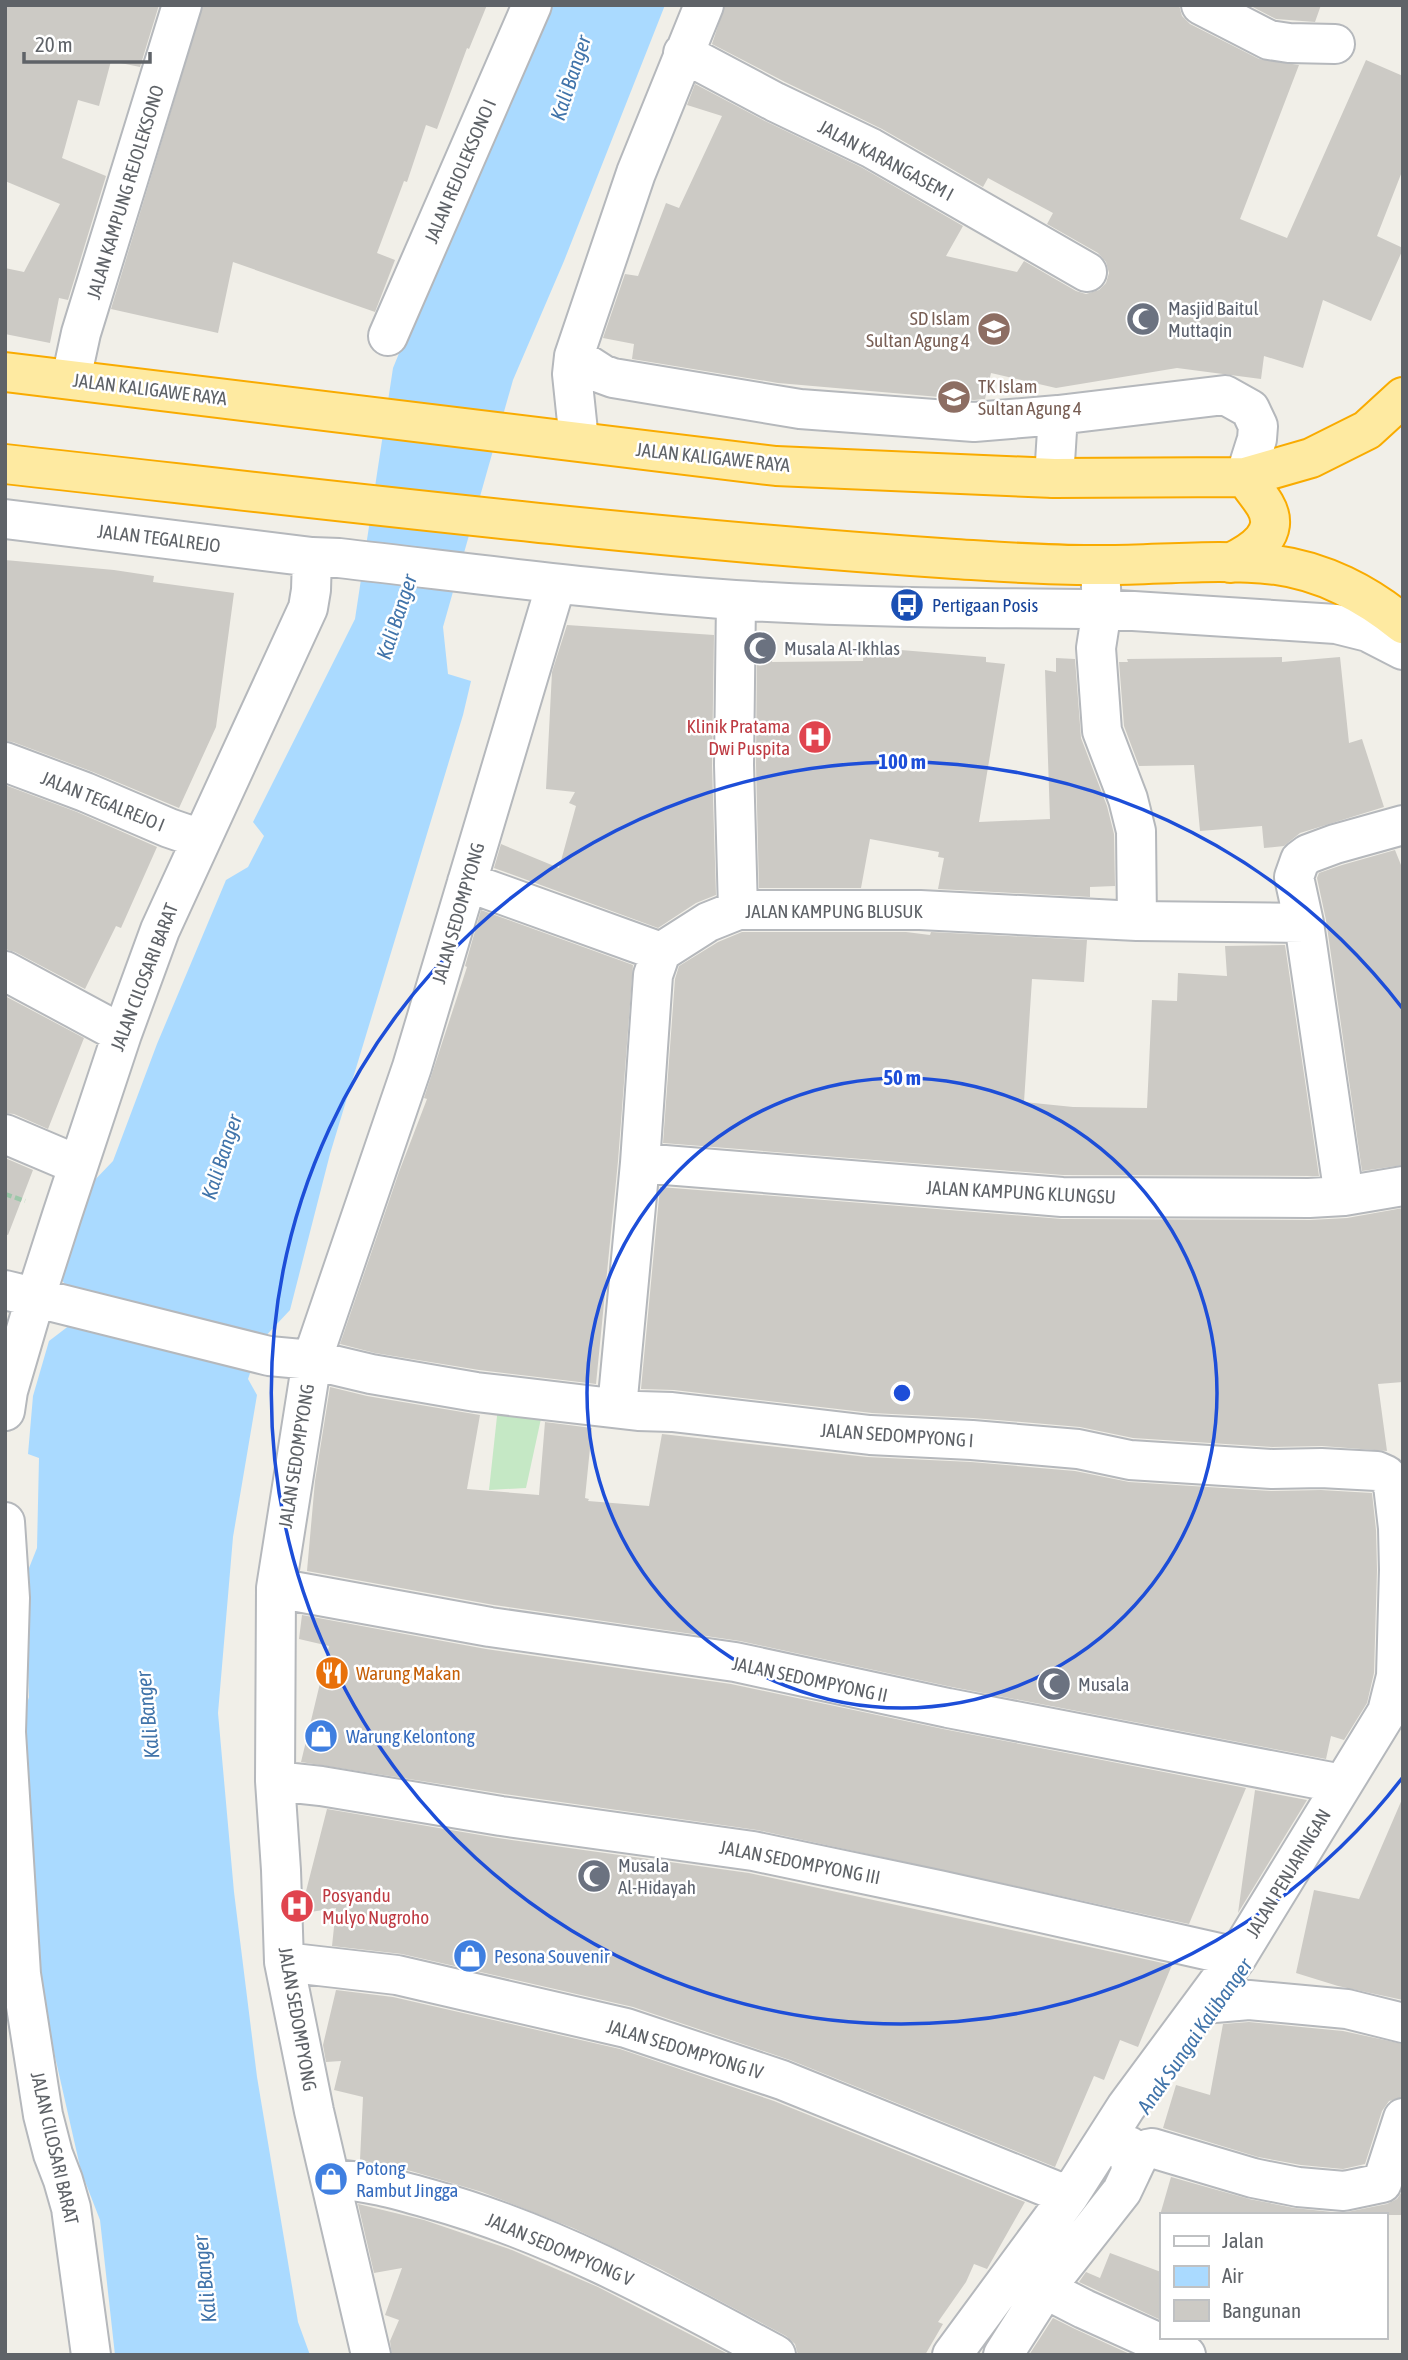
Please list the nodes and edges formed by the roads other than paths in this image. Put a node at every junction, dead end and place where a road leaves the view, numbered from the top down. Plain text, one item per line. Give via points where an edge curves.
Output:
1 (182, 5) edge
2 (532, 5) edge
3 (704, 5) edge
4 (1208, 10) edge
5 (1335, 44) dead end
6 (683, 53) junction
7 (1087, 272) dead end
8 (388, 336) dead end
9 (574, 356) junction
10 (5, 372) edge
11 (71, 379) junction
12 (1403, 397) edge
13 (1058, 415) junction
14 (566, 439) junction
15 (5, 464) edge
16 (1245, 477) junction
17 (1055, 478) junction
18 (5, 519) edge
19 (326, 557) junction
20 (957, 559) junction
21 (1230, 563) junction
22 (1100, 565) junction
23 (556, 584) junction
24 (736, 600) junction
25 (956, 608) junction
26 (1101, 609) junction
27 (1403, 624) edge
28 (1403, 650) edge
29 (5, 762) edge
30 (1403, 825) edge
31 (201, 839) junction
32 (467, 881) junction
33 (738, 910) junction
34 (1137, 921) junction
35 (1304, 923) junction
36 (661, 952) junction
37 (5, 971) edge
38 (122, 1034) junction
39 (5, 1134) edge
40 (640, 1163) junction
41 (78, 1165) junction
42 (1403, 1186) edge
43 (1344, 1196) junction
44 (20, 1294) edge
45 (312, 1360) junction
46 (617, 1408) junction
47 (5, 1411) edge
48 (5, 1522) edge
49 (1401, 1570) edge
50 (276, 1588) junction
51 (8, 1598) edge
52 (275, 1781) junction
53 (1342, 1784) junction
54 (8, 1801) edge
55 (1237, 1957) junction
56 (284, 1962) junction
57 (13, 1976) edge
58 (1205, 2004) junction
59 (1403, 2023) edge
60 (1403, 2118) edge
61 (1129, 2141) junction
62 (331, 2179) junction
63 (1069, 2196) junction
64 (1045, 2289) junction
65 (89, 2355) edge
66 (371, 2355) edge
67 (776, 2355) edge
68 (951, 2355) edge
69 (1003, 2355) edge
70 (1186, 2355) edge

1 - 11 street, JALAN KAMPUNG REJOLEKSONO via 81,333
2 - 8 street, JALAN REJOLEKSONO I
3 - 6 street
4 - 5 street via 1269,40
6 - 7 street, JALAN KARANGASEM I via 871,148
6 - 9 street via 636,173
9 - 13 street via 613,378 800,409 974,422
9 - 14 street
10 - 11 highway, JALAN KALIGAWE RAYA
11 - 14 highway, JALAN KALIGAWE RAYA
12 - 16 highway, JALAN KALIGAWE RAYA via 1367,430 1311,458
13 - 16 street via 1225,394 1250,409 1258,426
13 - 17 street
14 - 17 highway, JALAN KALIGAWE RAYA via 776,466
15 - 20 highway via 543,525
16 - 17 highway, JALAN KALIGAWE RAYA
16 - 21 highway via 1271,517 1266,538 1258,547
18 - 19 street, JALAN TEGALREJO
19 - 23 street, JALAN TEGALREJO
19 - 31 street, JALAN CILOSARI BARAT via 308,608
20 - 22 highway
20 - 25 street
21 - 22 highway
21 - 27 highway via 1278,565 1331,580 1379,604
22 - 26 street
23 - 24 street, JALAN TEGALREJO
23 - 32 street, JALAN SEDOMPYONG
24 - 25 street, JALAN TEGALREJO
24 - 33 street
25 - 26 street, JALAN TEGALREJO
26 - 28 street, JALAN TEGALREJO via 1336,624 1368,632
26 - 34 street via 1096,648 1102,731 1136,831
29 - 31 street, JALAN TEGALREJO I
30 - 35 street via 1308,853 1300,860 1294,877
31 - 38 street, JALAN CILOSARI BARAT via 160,930
32 - 36 street
32 - 45 street, JALAN SEDOMPYONG via 412,1067
33 - 34 street, JALAN KAMPUNG BLUSUK via 919,910
33 - 36 street, JALAN KAMPUNG BLUSUK via 708,922
34 - 35 street, JALAN KAMPUNG BLUSUK
35 - 43 street
36 - 40 street via 653,975
37 - 38 street
38 - 41 street, JALAN CILOSARI BARAT
39 - 41 street
40 - 43 street, JALAN KAMPUNG KLUNGSU via 1062,1197
40 - 46 street
41 - 44 street, JALAN CILOSARI BARAT
42 - 43 street, JALAN KAMPUNG KLUNGSU
44 - 45 street, JALAN SEDOMPYONG I via 269,1356
44 - 47 street, JALAN CILOSARI BARAT
45 - 46 street, JALAN SEDOMPYONG I via 476,1392
45 - 50 street, JALAN SEDOMPYONG
46 - 49 street, JALAN SEDOMPYONG I via 870,1435 1078,1449 1130,1460 1377,1471 1393,1485
48 - 51 street, JALAN CILOSARI BARAT
49 - 53 street, JALAN PENJARINGAN via 1396,1676 1387,1712
50 - 52 street, JALAN SEDOMPYONG
50 - 53 street, JALAN SEDOMPYONG II via 490,1627 736,1662
51 - 54 street, JALAN CILOSARI BARAT
52 - 55 street, JALAN SEDOMPYONG III via 753,1851
52 - 56 street, JALAN SEDOMPYONG
53 - 55 street, JALAN PENJARINGAN
54 - 57 street, JALAN CILOSARI BARAT
55 - 58 street, JALAN PENJARINGAN
56 - 62 street, JALAN SEDOMPYONG
56 - 63 street, JALAN SEDOMPYONG IV via 397,1975 626,2028 782,2080
57 - 65 street, JALAN CILOSARI BARAT via 43,2115 71,2208
58 - 59 street via 1249,2000 1347,2009
58 - 61 street, JALAN PENJARINGAN
60 - 61 street via 1382,2183 1344,2192 1253,2178 1152,2148 1141,2153
61 - 63 street, JALAN PENJARINGAN
61 - 64 street, JALAN PENJARINGAN via 1122,2191
62 - 66 street, JALAN SEDOMPYONG
62 - 67 street, JALAN SEDOMPYONG V via 366,2181 465,2209 552,2242 662,2293
63 - 68 street, JALAN PENJARINGAN
64 - 69 street, JALAN PENJARINGAN
64 - 70 street

